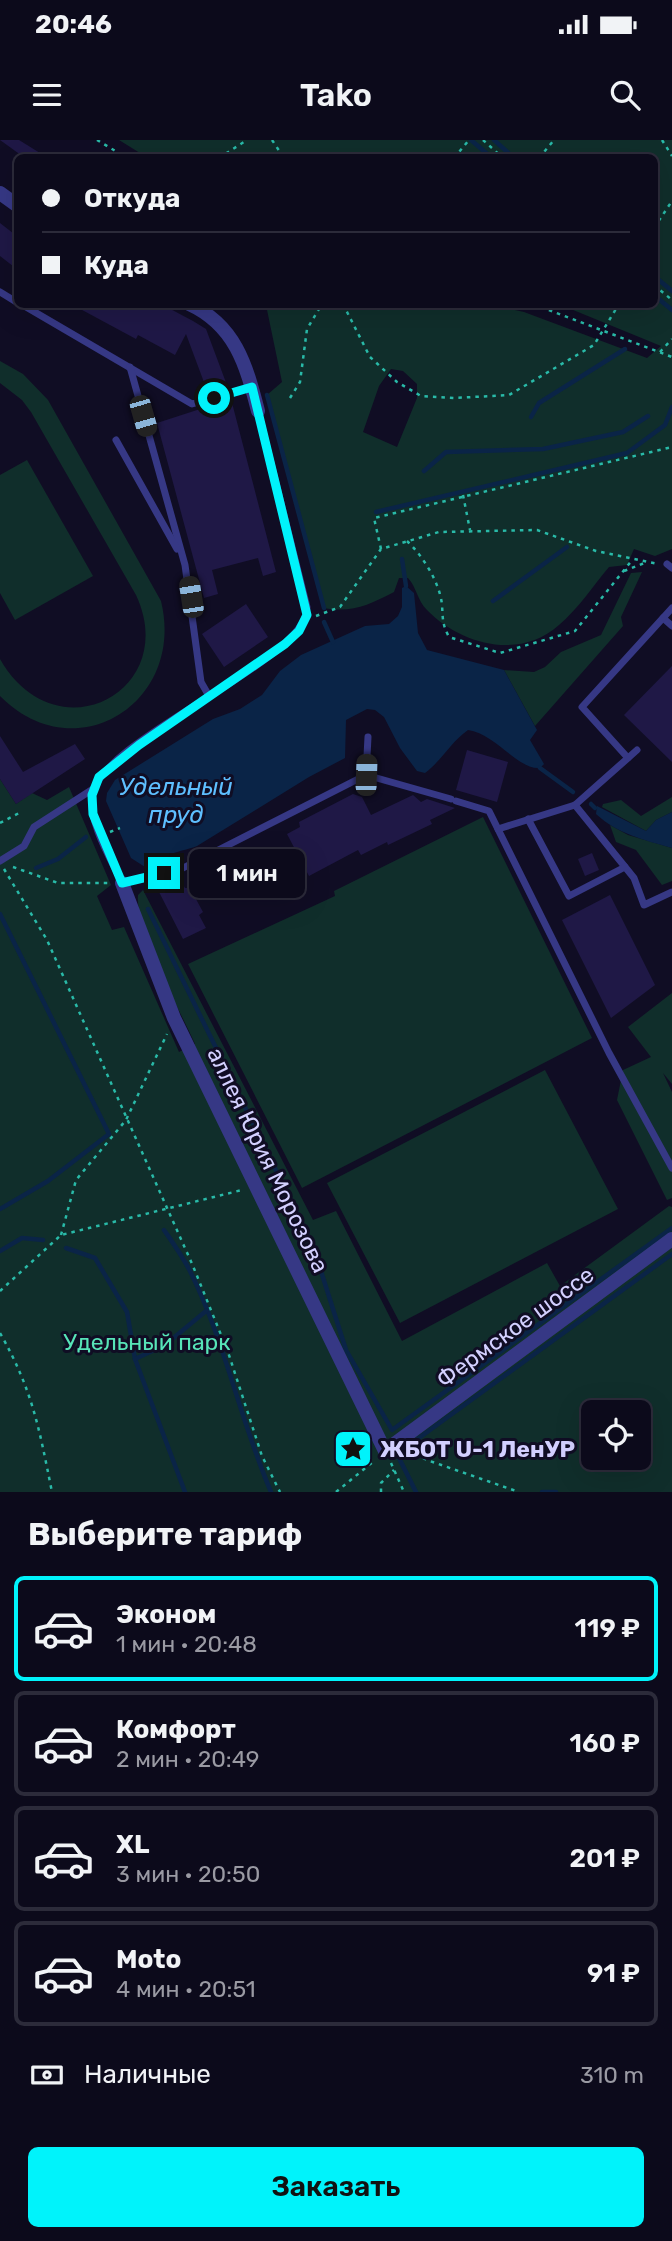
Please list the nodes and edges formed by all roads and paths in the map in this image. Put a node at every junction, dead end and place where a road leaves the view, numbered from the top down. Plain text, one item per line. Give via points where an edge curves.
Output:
1 (247, 140) edge
2 (469, 140) edge
3 (483, 140) edge
4 (554, 140) edge
5 (662, 140) edge
6 (101, 141) edge
7 (121, 154) edge
8 (225, 154) edge
9 (457, 154) edge
10 (499, 154) edge
11 (542, 154) edge
12 (672, 156) edge
13 (672, 201) edge
14 (658, 222) edge
15 (658, 288) edge
16 (672, 300) edge
17 (26, 308) edge
18 (196, 308) edge
19 (320, 308) edge
20 (345, 308) edge
21 (544, 308) edge
22 (616, 308) edge
23 (603, 329) junction
24 (672, 339) edge
25 (660, 352) junction
26 (672, 356) edge
27 (130, 367) junction
28 (252, 387) junction
29 (290, 398) dead end
30 (258, 411) joint
31 (116, 440) dead end
32 (672, 447) edge
33 (463, 495) junction
34 (470, 530) junction
35 (407, 541) junction
36 (381, 549) junction
37 (634, 558) junction
38 (184, 562) junction
39 (649, 562) junction
40 (669, 566) edge
41 (624, 571) junction
42 (672, 608) edge
43 (663, 618) junction
44 (306, 620) junction
45 (672, 626) edge
46 (209, 696) junction
47 (368, 737) dead end
48 (637, 750) dead end
49 (628, 758) junction
50 (366, 775) junction
51 (93, 789) junction
52 (575, 805) junction
53 (21, 812) dead end
54 (528, 819) junction
55 (0, 823) edge
56 (498, 829) junction
57 (0, 862) edge
58 (625, 867) junction
59 (122, 883) junction
60 (672, 892) edge
61 (174, 1018) junction
62 (125, 1120) junction
63 (672, 1168) edge
64 (256, 1187) junction
65 (168, 1208) junction
66 (61, 1235) junction
67 (672, 1239) edge
68 (0, 1291) edge
69 (0, 1333) edge
70 (389, 1448) junction
71 (394, 1470) junction
72 (52, 1492) edge
73 (280, 1492) edge
74 (336, 1492) edge
75 (380, 1492) edge
76 (404, 1492) edge
77 (519, 1492) edge

1 - 8 path
2 - 9 path
3 - 10 path
4 - 11 path
5 - 12 path
6 - 7 path
13 - 14 path
15 - 16 path
17 - 27 lane
18 - 28 street via 221,323 232,338
19 - 29 path via 307,328 300,382
20 - 23 path via 370,357 407,390 434,398 509,395 594,345
21 - 23 path
22 - 23 path
23 - 25 path
24 - 25 path
25 - 26 path
27 - 28 lane via 192,404
27 - 38 lane
28 - 30 street
30 - 44 lane via 307,607
31 - 38 lane
32 - 33 path
33 - 34 path
33 - 36 path via 374,518
34 - 35 path
34 - 37 path via 537,530 596,551
35 - 36 path
35 - 41 path via 423,557 442,604 440,620 449,637 500,653 575,631
36 - 44 path via 340,607
37 - 39 path
37 - 41 path
38 - 46 lane via 201,682
39 - 40 path
39 - 41 path
42 - 43 lane
43 - 45 lane
43 - 49 lane via 582,707
44 - 46 lane via 285,644
46 - 51 lane via 103,772
47 - 50 lane
48 - 49 lane
49 - 52 lane
50 - 56 lane via 489,811
50 - 59 lane via 183,868
51 - 57 lane via 34,827 24,846
51 - 59 lane via 93,814
52 - 54 lane
52 - 58 lane
53 - 55 path
54 - 56 lane
54 - 58 lane via 569,896
56 - 63 lane via 609,1053
57 - 59 path via 58,883
57 - 62 path via 47,940
58 - 60 lane via 644,905
59 - 61 street, аллея Юрия Морозова
61 - 62 path
61 - 64 street, аллея Юрия Морозова
62 - 65 path
62 - 66 path via 76,1180
64 - 65 path
64 - 70 street, аллея Юрия Морозова
65 - 66 path
65 - 73 path via 228,1352 262,1456
66 - 68 path
67 - 70 street, Фермское шоссе
69 - 72 path via 36,1409
70 - 71 path
70 - 74 path
70 - 77 path
71 - 75 path via 381,1483
71 - 76 path

